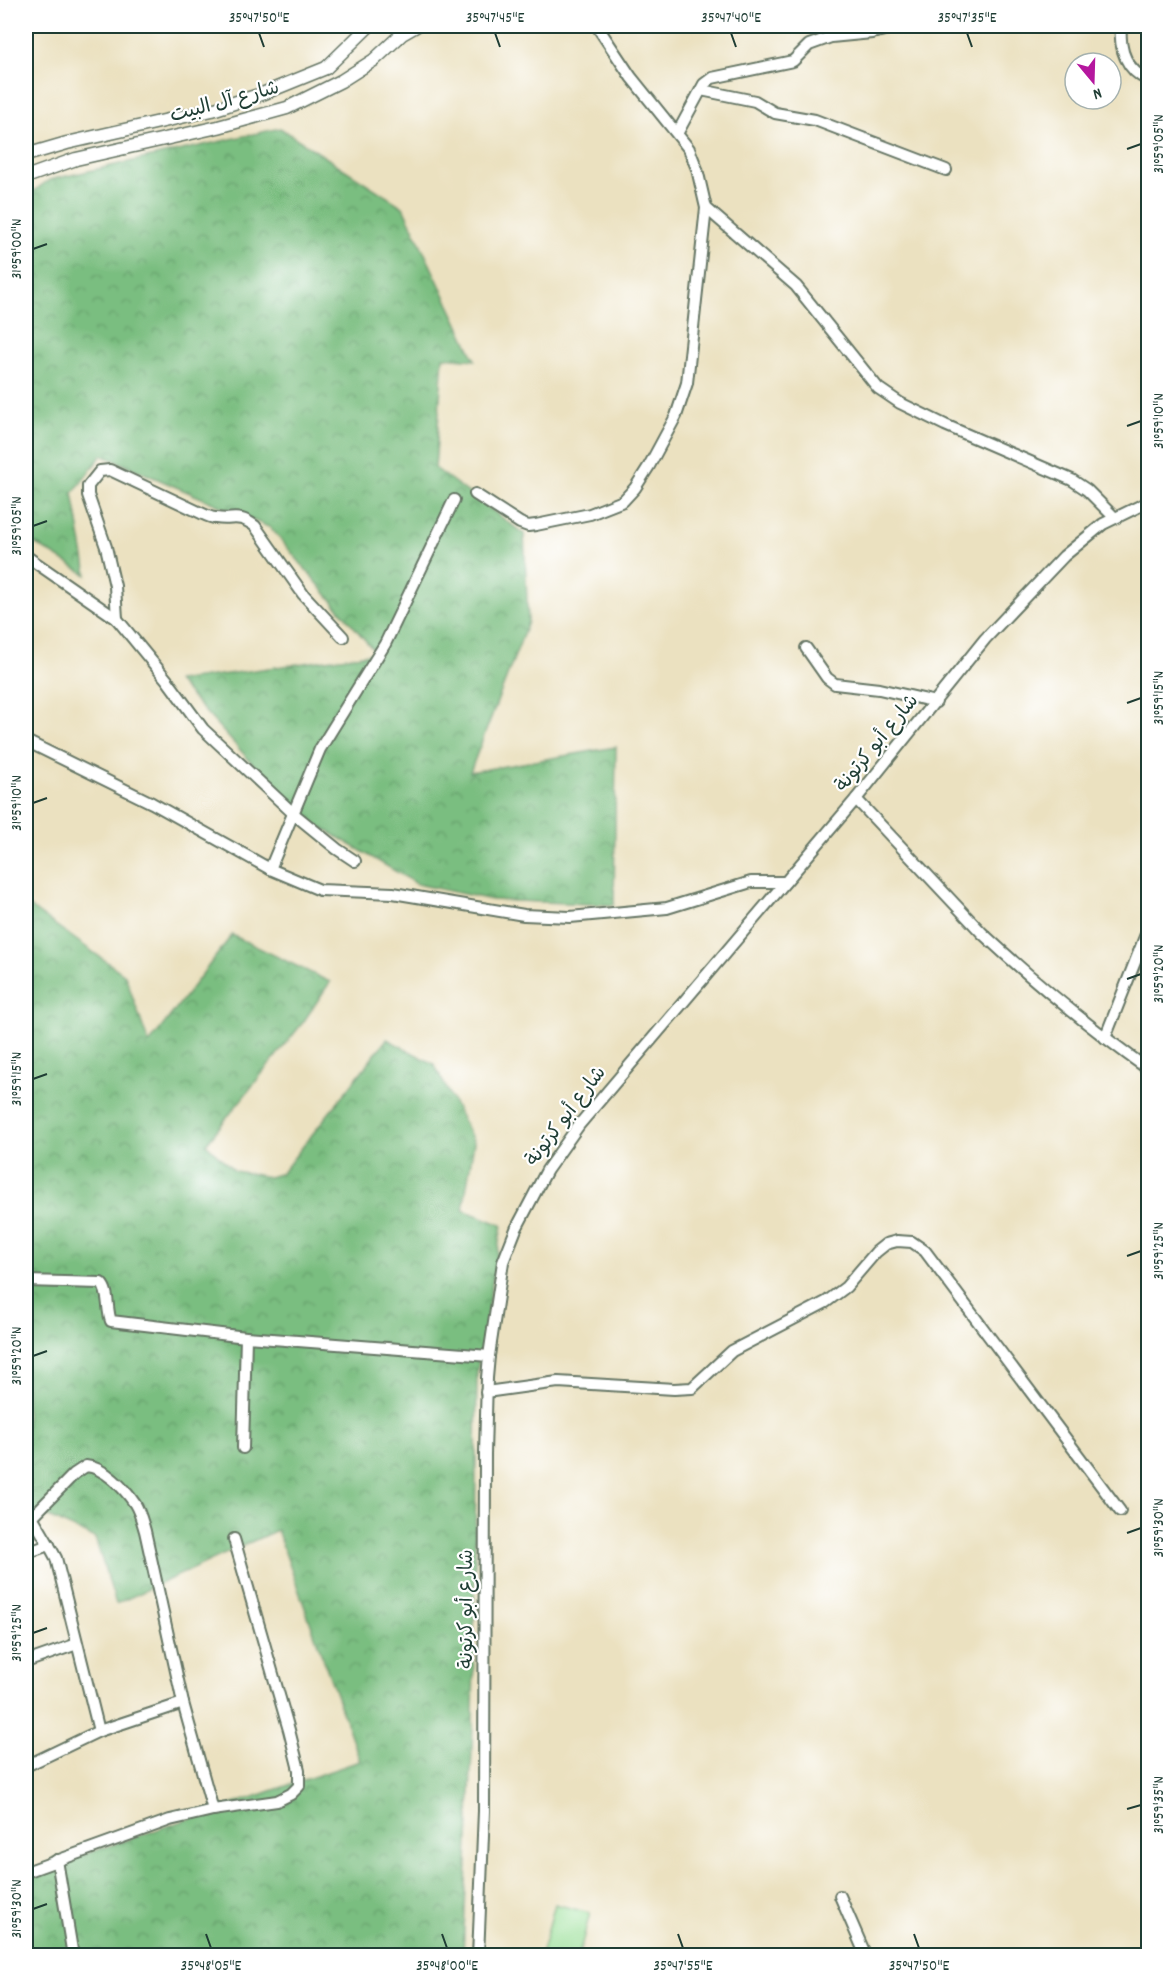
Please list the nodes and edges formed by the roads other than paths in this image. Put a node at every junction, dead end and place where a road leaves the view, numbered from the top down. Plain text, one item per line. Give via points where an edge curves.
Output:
1 (369, 26) edge
2 (416, 26) edge
3 (597, 26) edge
4 (901, 26) edge
5 (1121, 26) edge
6 (1149, 81) edge
7 (701, 90) junction
8 (678, 132) junction
9 (26, 155) edge
10 (946, 170) dead end
11 (26, 177) edge
12 (706, 208) junction
13 (475, 494) dead end
14 (454, 500) dead end
15 (1149, 502) edge
16 (1114, 517) junction
17 (26, 556) edge
18 (117, 620) junction
19 (343, 637) dead end
20 (806, 648) dead end
21 (936, 702) junction
22 (26, 741) edge
23 (856, 799) junction
24 (294, 814) junction
25 (355, 861) dead end
26 (270, 869) junction
27 (785, 882) junction
28 (1149, 929) edge
29 (1105, 1038) junction
30 (1149, 1069) edge
31 (26, 1281) edge
32 (246, 1337) junction
33 (489, 1356) junction
34 (486, 1392) junction
35 (243, 1448) dead end
36 (26, 1506) edge
37 (1120, 1511) dead end
38 (32, 1517) junction
39 (234, 1539) dead end
40 (49, 1545) junction
41 (26, 1553) edge
42 (77, 1644) junction
43 (26, 1662) edge
44 (183, 1703) junction
45 (99, 1731) junction
46 (26, 1766) edge
47 (213, 1810) junction
48 (57, 1860) junction
49 (26, 1872) edge
50 (840, 1896) dead end
51 (73, 1956) edge
52 (478, 1956) edge
53 (866, 1956) edge

1 - 9 street, شارع آل البيت via 326,68 262,94
2 - 11 street, شارع آل البيت via 341,81 287,108 76,159
3 - 8 street via 631,77
4 - 7 street via 831,37 813,43 793,61 712,78
5 - 6 street via 1122,53 1132,69
7 - 8 street
7 - 10 street via 755,100 775,113 815,120
8 - 12 street via 694,157
12 - 13 street via 687,383 676,416 635,488 623,501 605,509 537,525 520,523
12 - 16 street via 796,286 885,394 1071,480
14 - 24 street via 385,644 320,749
15 - 16 street, شارع أبو كرتونة
16 - 21 street, شارع أبو كرتونة via 1064,556 1028,593 985,639
17 - 18 street
18 - 19 street via 115,586 106,547 88,495 88,486 100,471 110,470 201,513 247,520 303,594
18 - 24 street via 197,723
20 - 21 street via 835,684
21 - 23 street, شارع أبو كرتونة
22 - 26 street via 159,807
23 - 27 street, شارع أبو كرتونة
23 - 29 street via 982,933
24 - 25 street
24 - 26 street
26 - 27 street via 320,890 393,893 555,917 667,908 751,882
27 - 33 street, شارع أبو كرتونة via 579,1125 547,1170 503,1262
28 - 29 street
29 - 30 street
31 - 32 street via 101,1283 111,1321
32 - 33 street
32 - 35 street
33 - 34 street, شارع أبو كرتونة
34 - 37 street via 558,1382 692,1388 732,1351 826,1302 846,1287 886,1244 912,1242 939,1269
34 - 52 street, شارع أبو كرتونة via 484,1811
36 - 38 street
38 - 40 street
38 - 44 street via 86,1466 100,1470 134,1502 145,1531
39 - 47 street via 286,1719 300,1782 296,1790 277,1801
40 - 41 street
40 - 42 street via 58,1565
42 - 43 street
42 - 45 street
44 - 45 street
44 - 47 street
45 - 46 street
47 - 48 street via 170,1820
48 - 49 street
48 - 51 street
50 - 53 street

